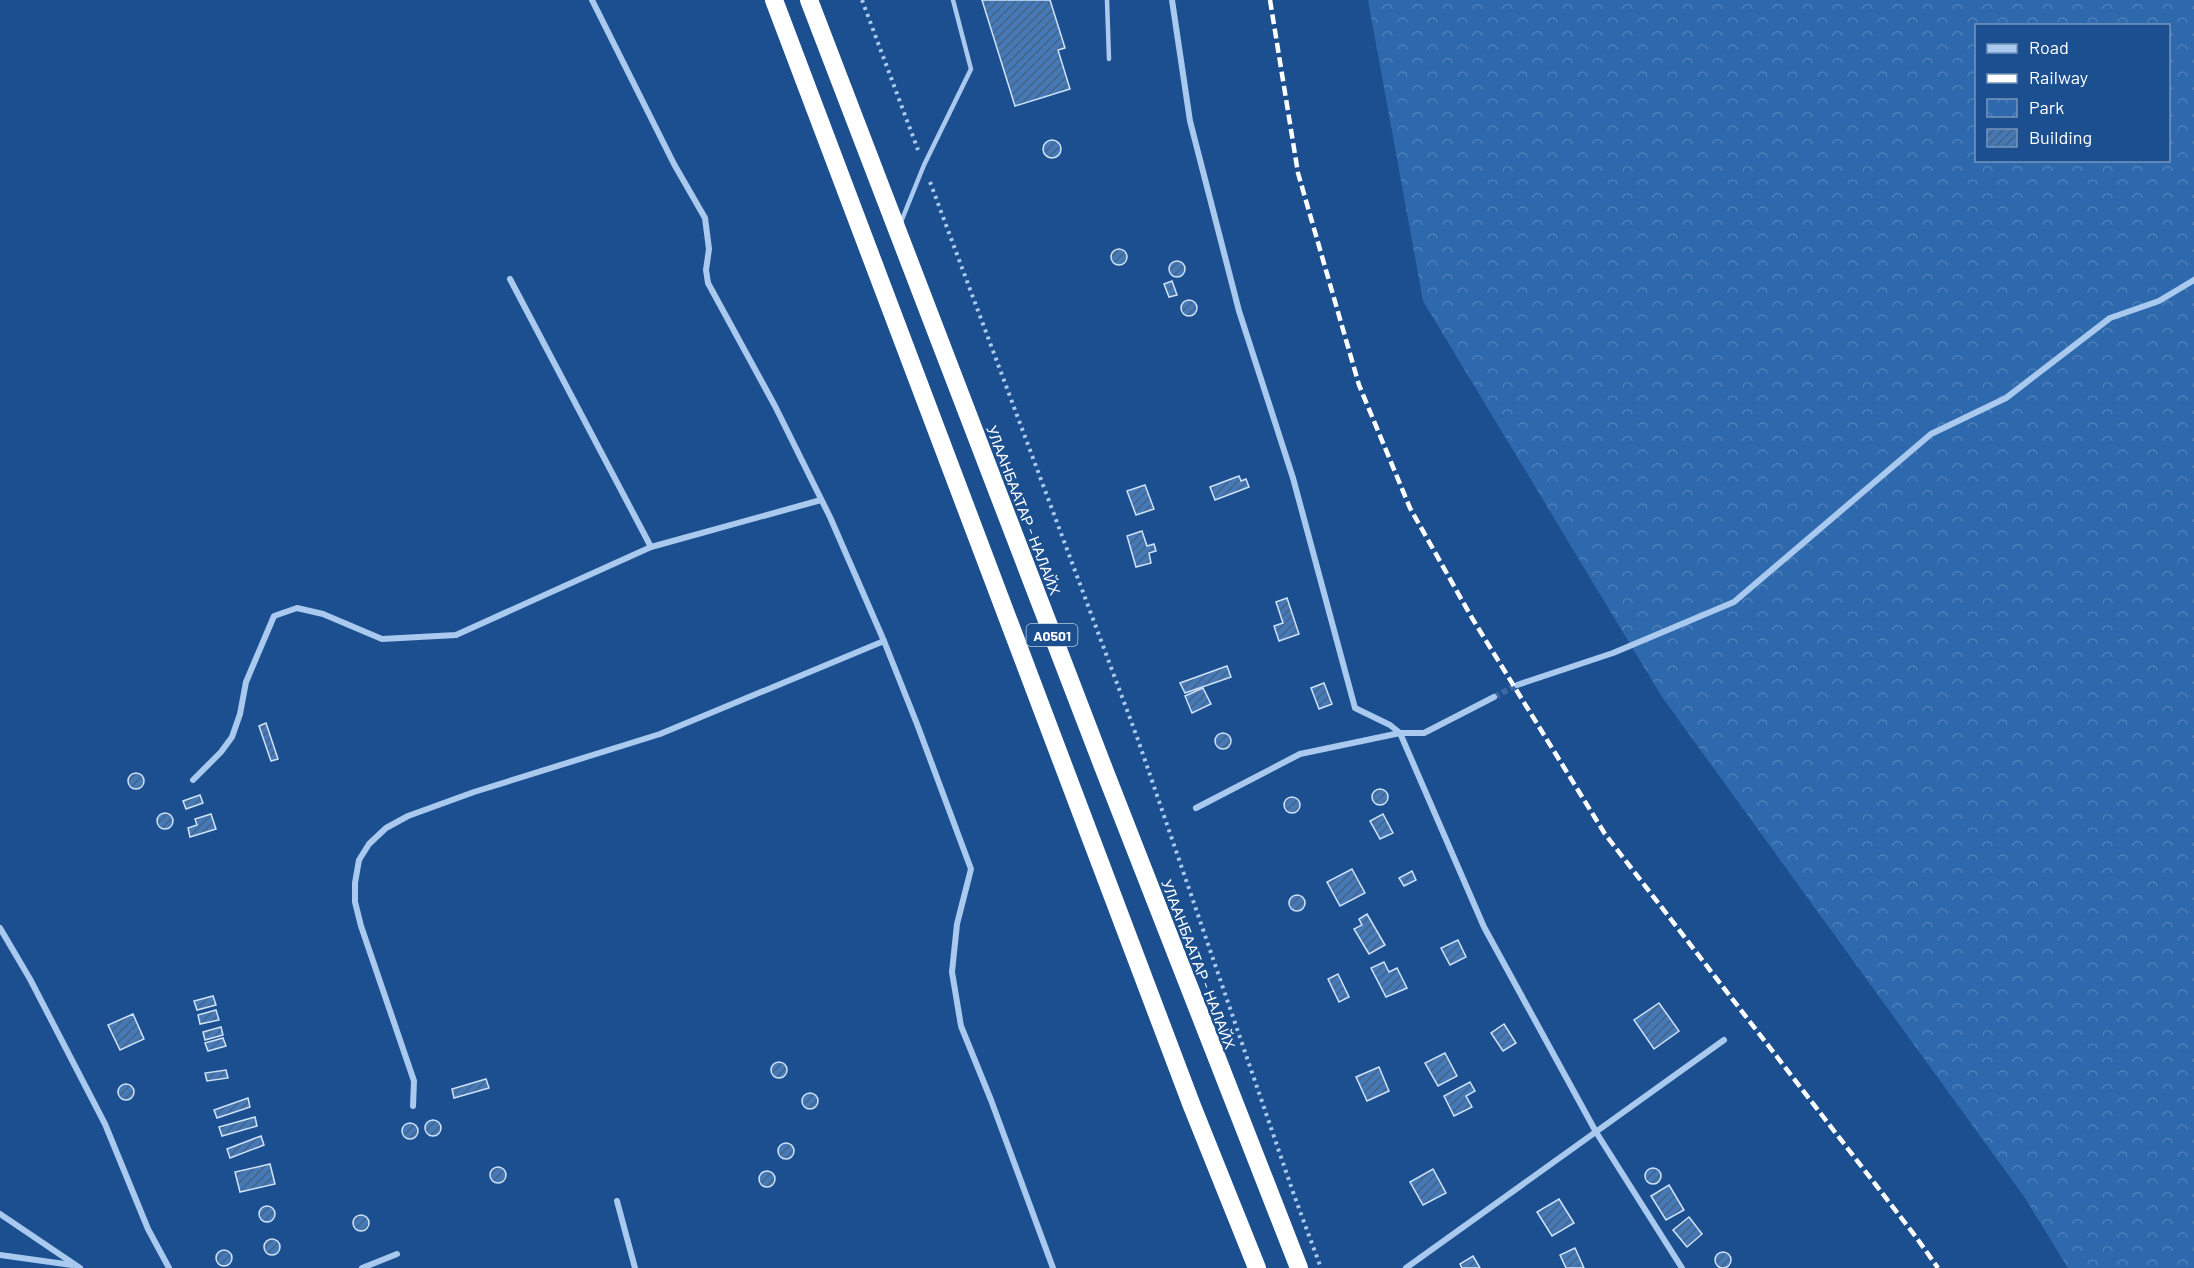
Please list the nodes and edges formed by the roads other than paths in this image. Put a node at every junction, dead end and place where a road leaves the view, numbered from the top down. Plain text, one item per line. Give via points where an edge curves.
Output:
1 (592, 0) edge
2 (774, 0) edge
3 (809, 0) edge
4 (953, 0) edge
5 (1107, 0) edge
6 (1172, 0) edge
7 (1110, 59) dead end
8 (897, 230) junction
9 (510, 279) dead end
10 (2194, 280) edge
11 (821, 500) junction
12 (651, 547) junction
13 (884, 641) junction
14 (1517, 685) tunnel mouth
15 (1494, 697) tunnel mouth
16 (1400, 733) junction
17 (193, 780) dead end
18 (1196, 808) dead end
19 (0, 928) edge
20 (1724, 1040) dead end
21 (414, 1106) dead end
22 (1596, 1132) junction
23 (617, 1201) dead end
24 (0, 1214) edge
25 (397, 1254) dead end
26 (0, 1255) edge
27 (77, 1267) edge
28 (169, 1268) edge
29 (362, 1268) edge
30 (636, 1268) edge
31 (1053, 1268) edge
32 (1257, 1268) edge
33 (1299, 1268) edge
34 (1406, 1268) edge
35 (1682, 1268) edge

1 - 11 street via 705,218 708,283 775,405
2 - 32 highway, A0501 via 1192,1106
3 - 8 highway, УЛААНБААТАР - НАЛАЙХ / A0501
4 - 8 lane via 971,69
5 - 7 lane
6 - 16 street via 1190,121 1239,311 1293,478 1355,708
8 - 33 highway, УЛААНБААТАР - НАЛАЙХ / A0501
9 - 12 street
10 - 14 street via 2159,301 2110,318 2006,398 1931,434 1734,602 1613,653
11 - 12 street
11 - 13 street
12 - 17 street via 456,635 382,639 323,614 297,608 274,616 246,682 232,737
13 - 21 street via 660,734 408,816 386,828 369,844 359,860 355,902 414,1081
13 - 31 street via 971,869 957,924 952,972 961,1026
15 - 16 street via 1424,733
16 - 18 street via 1300,754
16 - 22 street via 1484,927
19 - 28 street via 105,1124 148,1229
20 - 22 street
22 - 34 street
22 - 35 street
23 - 30 street
24 - 27 street
25 - 29 street
26 - 27 street

